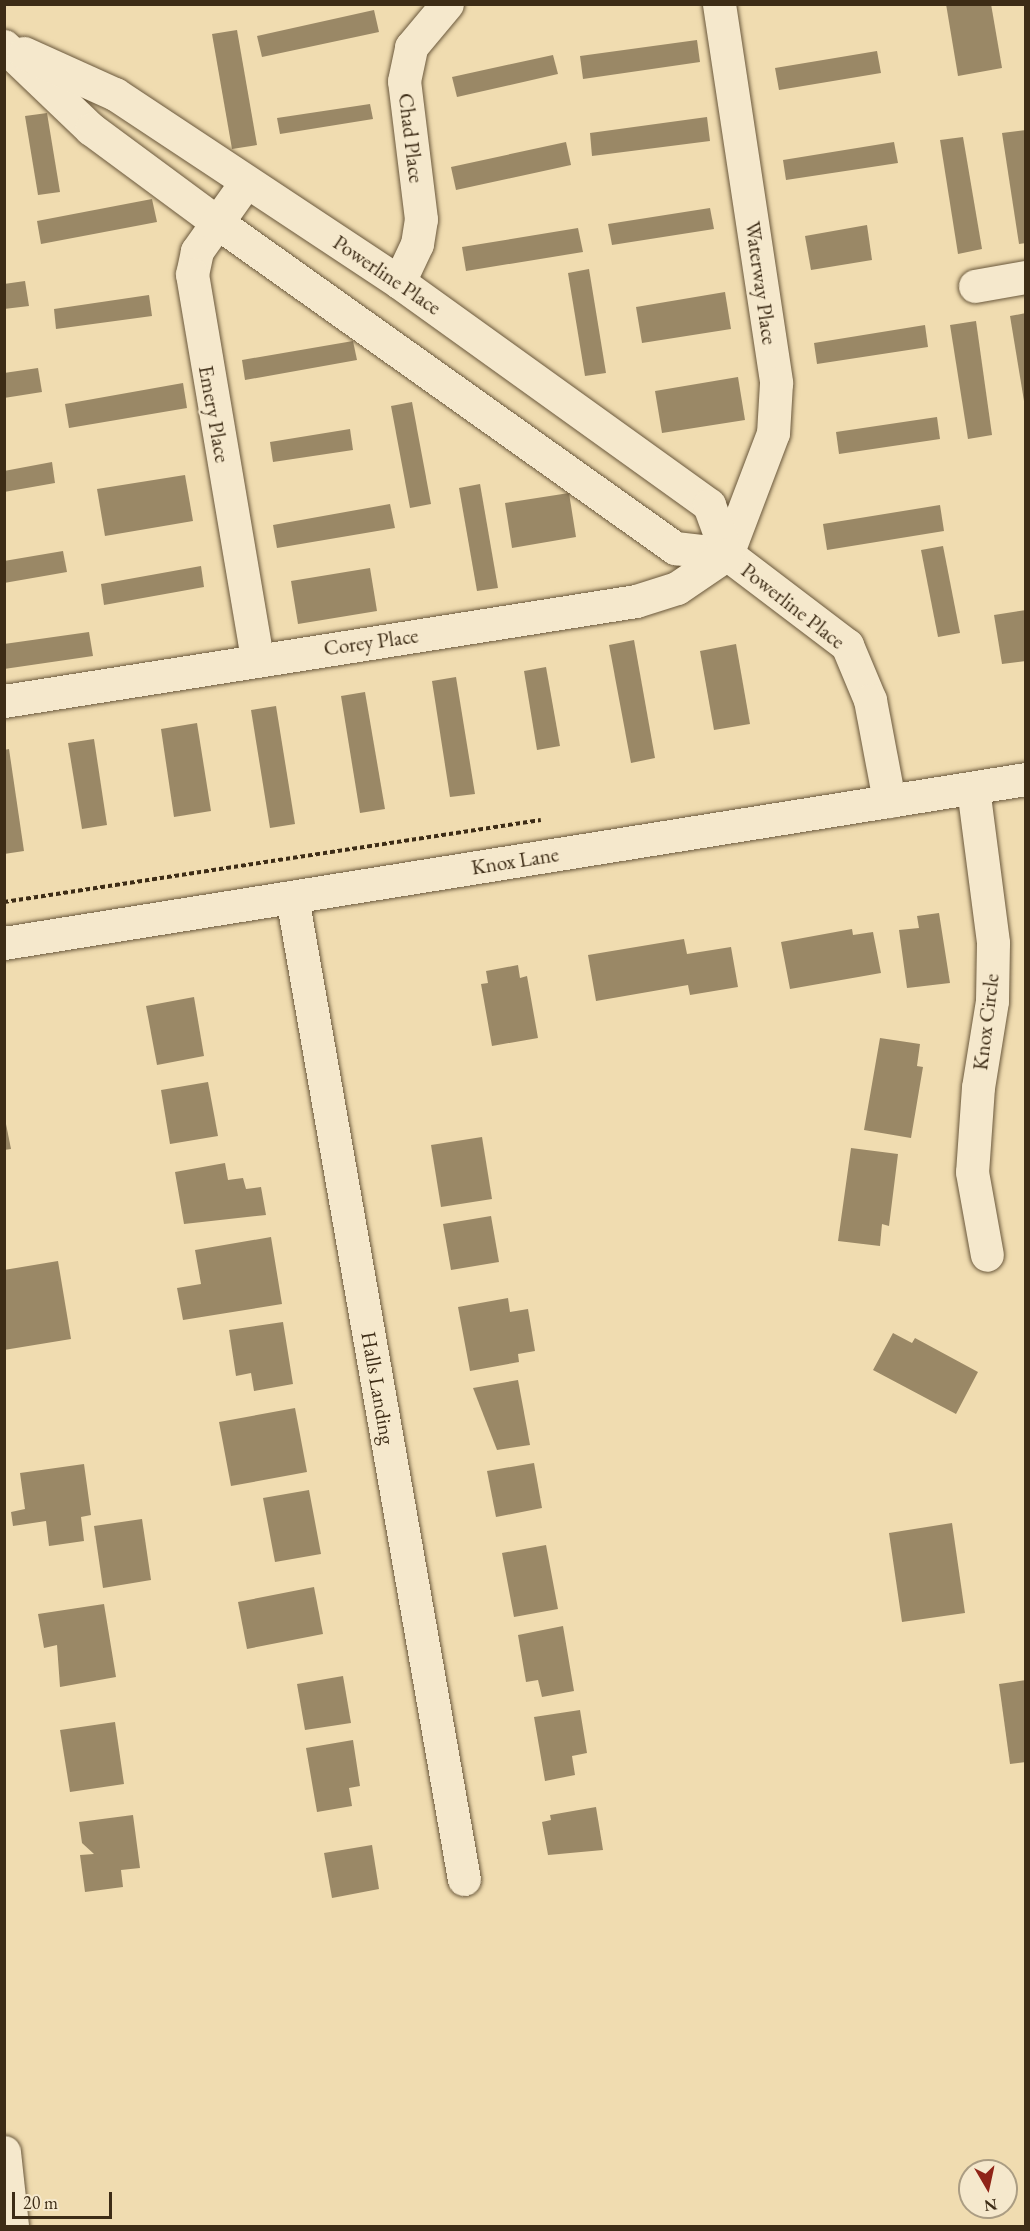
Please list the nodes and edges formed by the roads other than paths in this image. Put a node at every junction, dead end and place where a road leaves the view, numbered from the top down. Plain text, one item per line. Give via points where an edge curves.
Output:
1 (447, 4) edge
2 (719, 4) edge
3 (4, 45) edge
4 (246, 182) junction
5 (218, 223) junction
6 (1026, 277) edge
7 (399, 282) junction
8 (975, 286) dead end
9 (727, 554) junction
10 (257, 659) junction
11 (4, 701) edge
12 (1026, 779) edge
13 (973, 788) junction
14 (889, 801) junction
15 (292, 897) junction
16 (4, 942) edge
17 (987, 1255) dead end
18 (464, 1879) dead end
19 (4, 2152) edge
20 (12, 2226) edge

1 - 7 street, Chad Place via 411,47 404,81 421,219 417,244
2 - 9 street, Waterway Place via 776,383 772,434
3 - 4 street, Powerline Place via 115,94
3 - 5 street, Powerline Place via 92,129
4 - 5 street, Emery Place
4 - 7 street, Powerline Place
5 - 9 street, Powerline Place via 675,548
5 - 10 street, Emery Place via 197,251 194,299
6 - 8 street
7 - 9 street, Powerline Place via 709,505
9 - 10 street, Corey Place via 676,588 636,601
9 - 14 street, Powerline Place via 846,645 870,700
10 - 11 street, Corey Place
12 - 13 street, Knox Lane
13 - 14 street, Knox Lane
13 - 17 street, Knox Circle via 993,943 992,1001 978,1087 972,1172
14 - 15 street, Knox Lane
15 - 16 street, Knox Lane
15 - 18 street, Halls Landing
19 - 20 street

